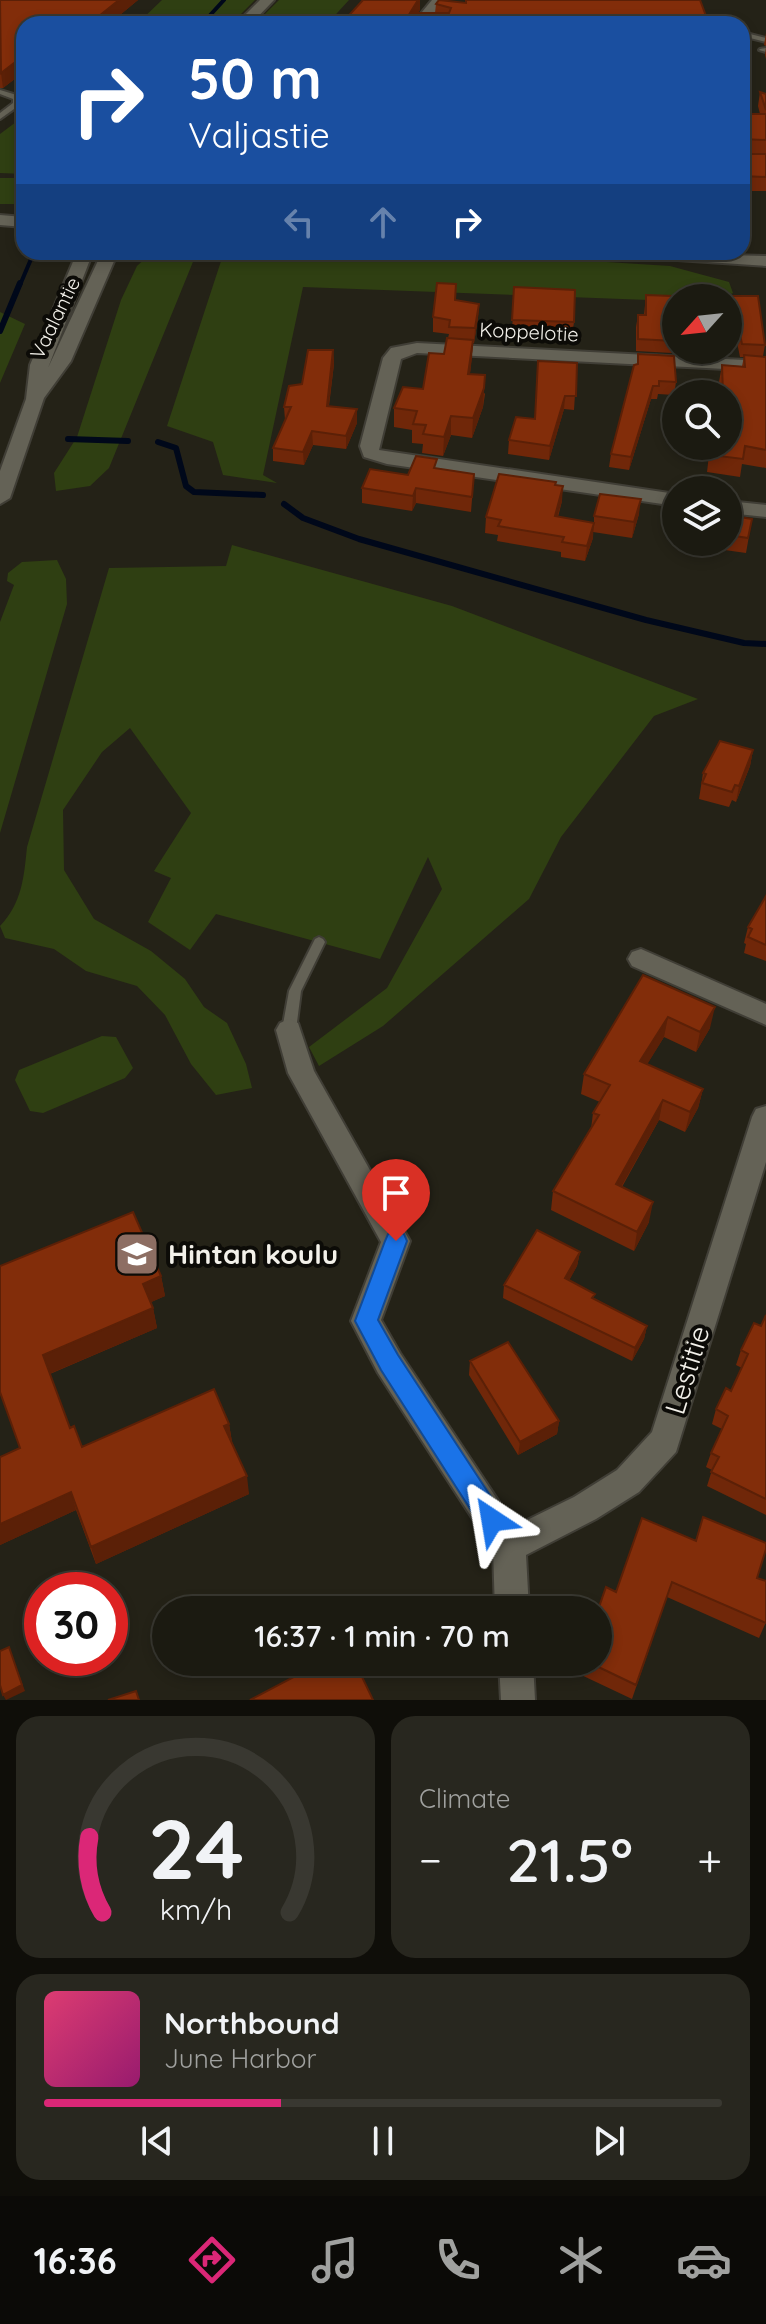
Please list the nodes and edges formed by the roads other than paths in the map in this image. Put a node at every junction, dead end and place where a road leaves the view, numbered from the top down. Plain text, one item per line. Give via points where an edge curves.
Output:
1 (267, 0) edge
2 (251, 16) edge
3 (16, 105) edge
4 (0, 117) edge
5 (82, 260) edge
6 (106, 260) edge
7 (766, 366) edge
8 (35, 399) junction
9 (0, 498) edge
10 (662, 498) edge
11 (742, 508) edge
12 (766, 511) edge
13 (319, 942) dead end
14 (641, 959) dead end
15 (766, 1015) edge
16 (289, 1030) joint
17 (766, 1117) edge
18 (509, 1546) junction
19 (511, 1596) edge
20 (517, 1676) edge
21 (518, 1700) edge

1 - 2 street
3 - 4 lane
5 - 8 street, Vaalantie via 39,365
6 - 8 street, Vaalantie via 62,361
7 - 10 street, Koppelotie via 406,349 392,358 371,453
8 - 9 street, Vaalantie
11 - 12 street
13 - 16 lane via 295,991
14 - 15 street
16 - 18 street via 301,1073 396,1241 366,1321
17 - 18 street, Lestitie via 665,1441 628,1481
18 - 19 street
20 - 21 street

